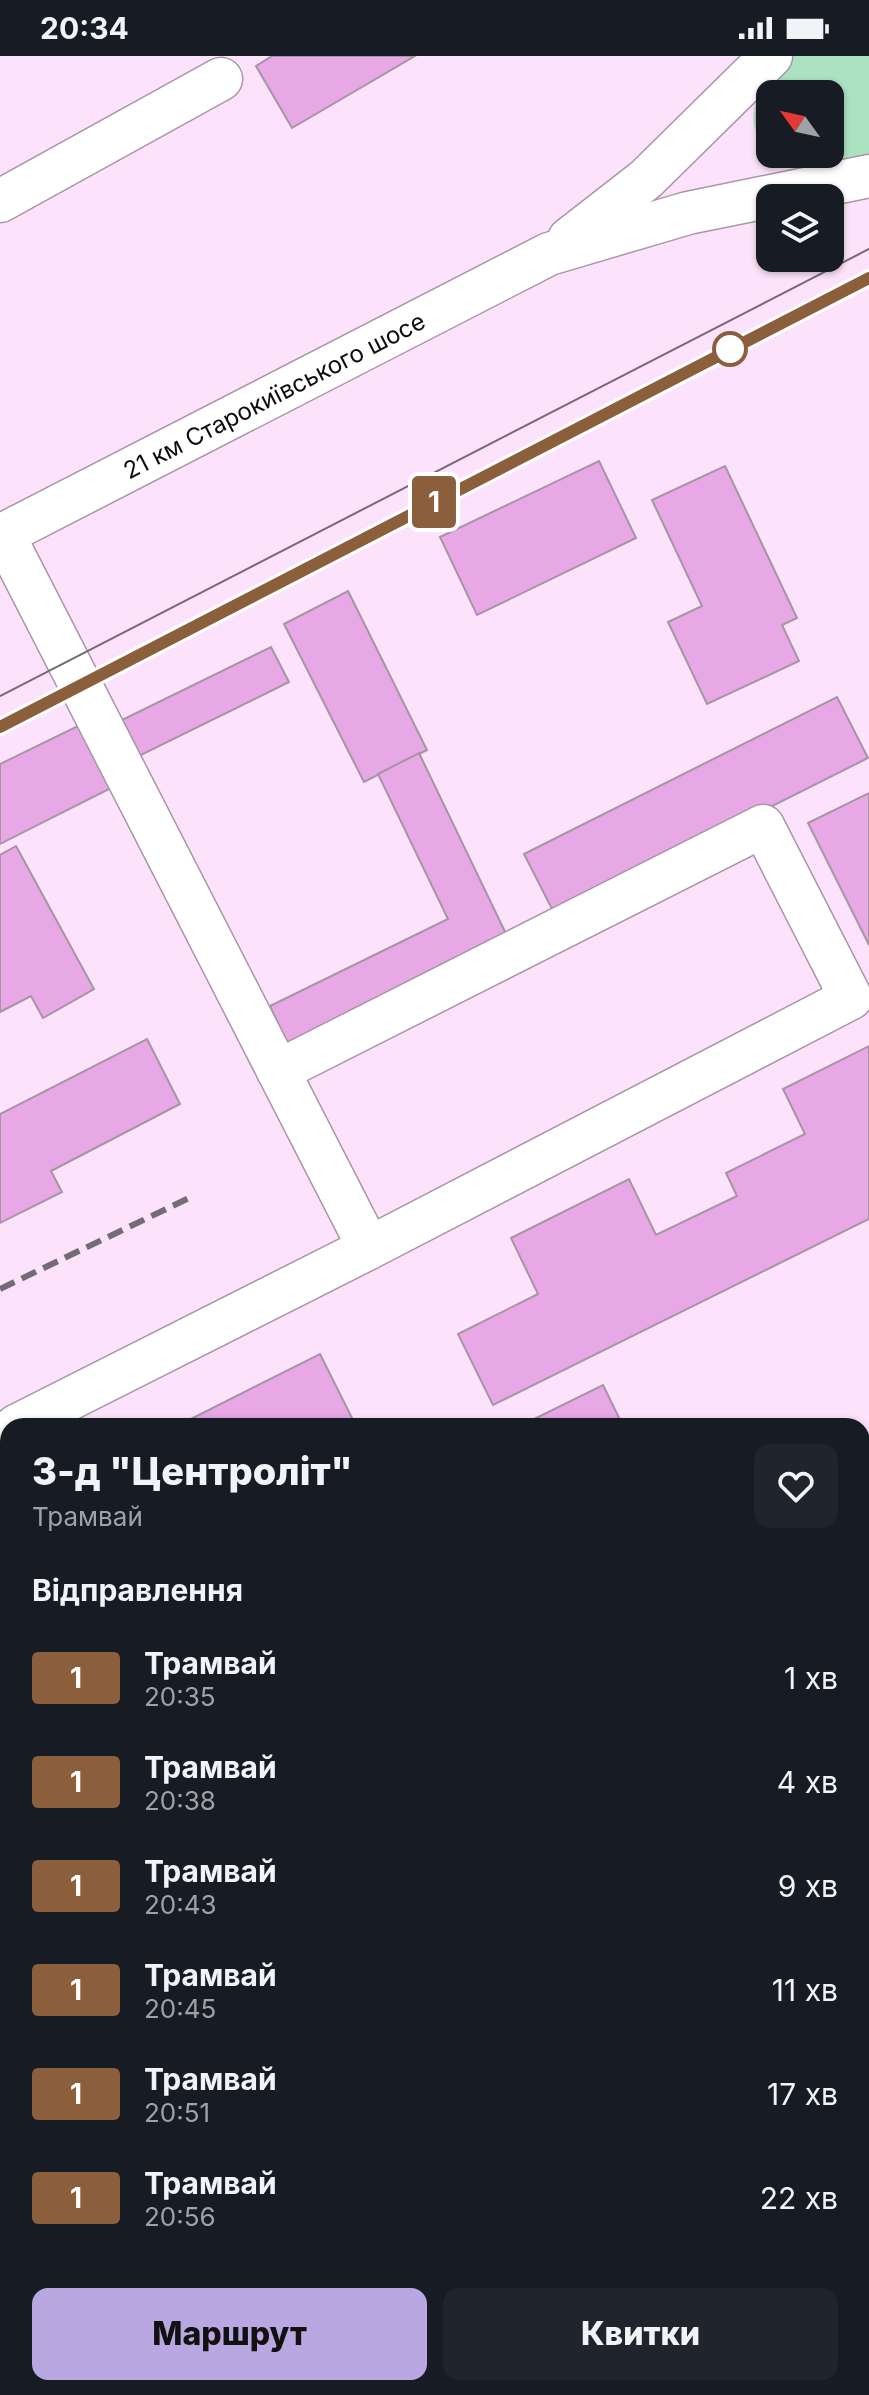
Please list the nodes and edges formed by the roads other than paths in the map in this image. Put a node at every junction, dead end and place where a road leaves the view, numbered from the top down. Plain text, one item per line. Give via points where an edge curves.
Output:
1 (771, 56) edge
2 (221, 79) dead end
3 (869, 176) edge
4 (0, 201) edge
5 (549, 254) junction
6 (1, 535) edge
7 (278, 1071) junction
8 (369, 1248) junction
9 (32, 1418) edge

1 - 5 street, 21 км Старокиївського шосе via 646,179
2 - 4 street
3 - 5 street, 21 км Старокиївського шосе via 688,213
5 - 6 street, 21 км Старокиївського шосе
6 - 7 street
7 - 8 street
7 - 8 street via 763,826 770,839 851,998
8 - 9 street

